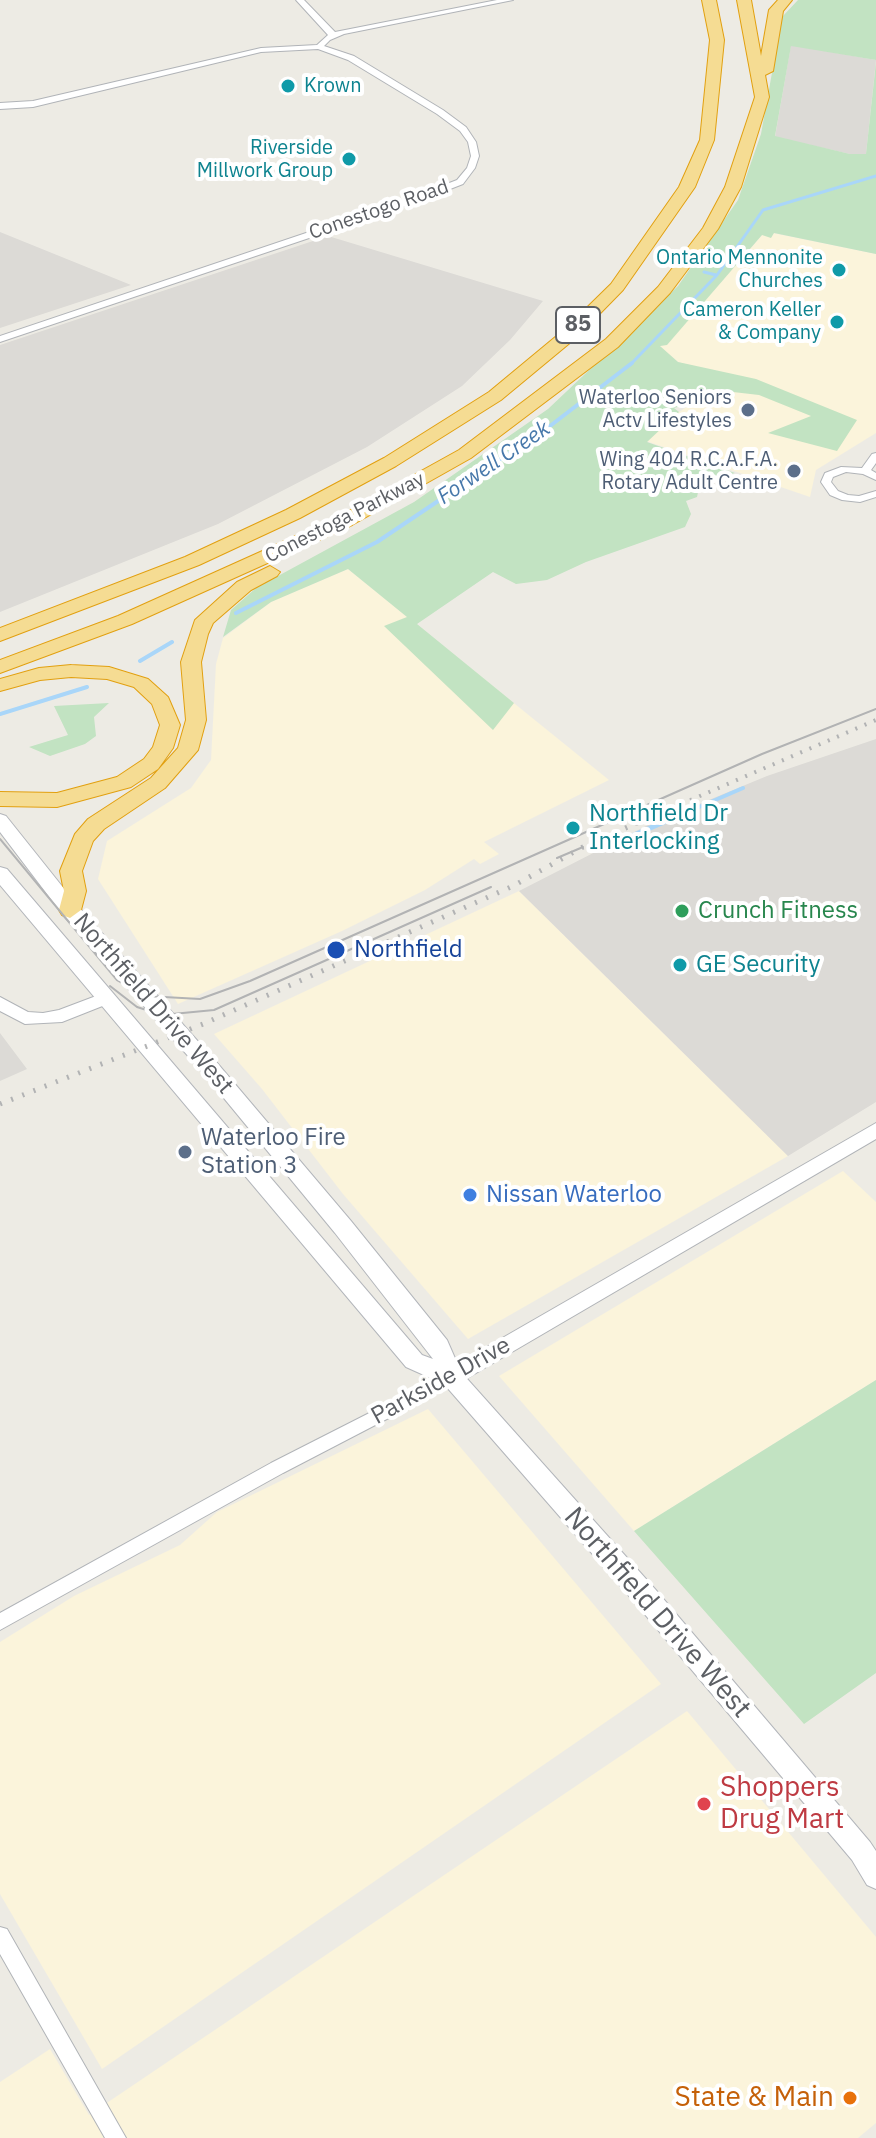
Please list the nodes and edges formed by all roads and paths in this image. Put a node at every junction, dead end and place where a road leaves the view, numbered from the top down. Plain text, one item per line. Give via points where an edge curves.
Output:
1 (300, 0) edge
2 (509, 0) edge
3 (709, 0) edge
4 (744, 0) edge
5 (785, 0) edge
6 (333, 35) junction
7 (319, 47) junction
8 (762, 97) junction
9 (0, 106) edge
10 (0, 339) edge
11 (876, 456) edge
12 (865, 471) junction
13 (429, 475) junction
14 (876, 477) edge
15 (876, 494) edge
16 (0, 635) edge
17 (0, 667) edge
18 (0, 685) edge
19 (0, 799) edge
20 (0, 820) edge
21 (0, 873) edge
22 (70, 910) junction
23 (104, 999) junction
24 (0, 1003) edge
25 (200, 1057) junction
26 (169, 1073) junction
27 (876, 1130) edge
28 (302, 1177) junction
29 (284, 1206) junction
30 (452, 1377) junction
31 (0, 1622) edge
32 (868, 1856) edge
33 (876, 1876) edge
34 (0, 1936) edge
35 (116, 2138) edge

1 - 6 street
2 - 6 street
3 - 16 highway, Conestoga Parkway / 85 via 717,40 707,140 687,187 617,287 571,333 495,396 390,462 293,514 192,561
4 - 8 highway, Conestoga Parkway / 85
5 - 8 highway via 776,10
6 - 7 street
7 - 9 street, Conestogo Road via 261,50 41,102
7 - 10 street, Conestogo Road via 351,58 463,129 475,156 460,182
8 - 13 highway, Conestoga Parkway / 85 via 733,187 710,229 664,290 612,343 537,403
11 - 12 street
12 - 14 street
12 - 15 street via 833,472 827,486 853,499
13 - 17 highway, Conestoga Parkway / 85 via 268,558
13 - 22 highway via 399,500 244,586 215,608 198,634 191,662 196,720 188,750 158,783 96,824 83,839 71,871 75,891
18 - 19 highway via 71,671 109,673 141,683 161,701 170,725 151,764 124,782 57,800
20 - 22 main road, Northfield Drive West
21 - 23 main road, Northfield Drive West
22 - 25 main road, Northfield Drive West
23 - 24 street via 43,1019 25,1018
23 - 26 main road, Northfield Drive West
25 - 26 main road
25 - 28 main road, Northfield Drive West
26 - 29 main road, Northfield Drive West
27 - 30 street, Parkside Drive
28 - 29 main road via 297,1194
28 - 30 main road, Northfield Drive West via 439,1346
29 - 30 main road, Northfield Drive West via 414,1361
30 - 31 street, Parkside Drive
30 - 32 main road, Northfield Drive West
32 - 33 main road, Northfield Drive West
34 - 35 street

